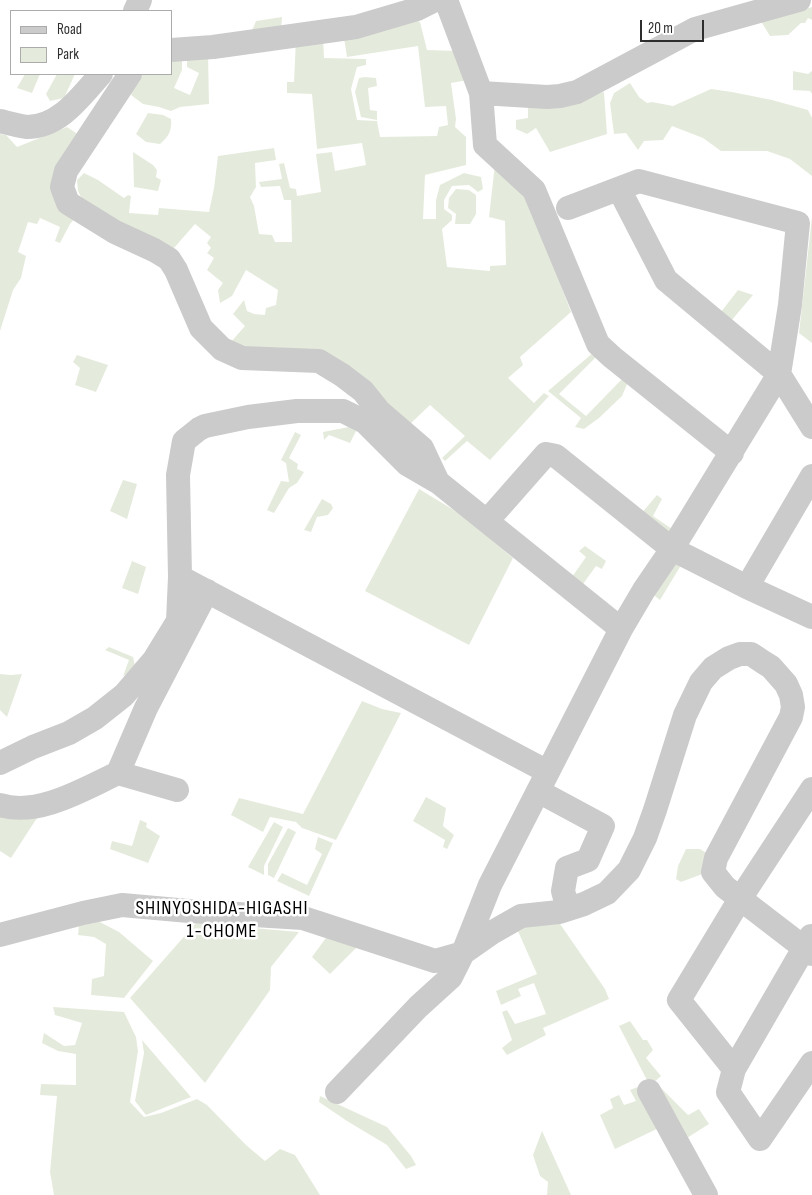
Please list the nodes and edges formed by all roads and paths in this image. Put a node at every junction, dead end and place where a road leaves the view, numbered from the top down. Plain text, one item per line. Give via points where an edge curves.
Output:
1 (435, 0) edge
2 (446, 0) edge
3 (801, 0) edge
4 (812, 1) edge
5 (172, 50) edge
6 (99, 75) edge
7 (129, 75) edge
8 (481, 93) junction
9 (0, 121) edge
10 (619, 189) junction
11 (568, 208) dead end
12 (780, 374) junction
13 (812, 427) edge
14 (732, 453) junction
15 (812, 476) edge
16 (438, 482) junction
17 (487, 521) junction
18 (672, 549) junction
19 (180, 577) junction
20 (747, 587) junction
21 (207, 591) junction
22 (812, 617) edge
23 (621, 629) junction
24 (0, 763) edge
25 (118, 773) junction
26 (543, 782) junction
27 (812, 789) edge
28 (177, 790) dead end
29 (0, 806) edge
30 (740, 898) junction
31 (568, 909) junction
32 (0, 935) edge
33 (809, 946) edge
34 (463, 953) junction
35 (812, 1064) edge
36 (734, 1069) junction
37 (649, 1091) dead end
38 (337, 1092) dead end
39 (706, 1195) edge

1 - 5 street via 417,9 356,27
2 - 8 street
3 - 4 street
3 - 8 street via 695,29 577,92 547,97
6 - 9 street via 71,107 54,120 26,127
7 - 16 street via 66,171 62,187 68,202 113,237 154,250 169,259 176,270 185,304 201,328 222,349 242,358 318,361 363,390 379,411 422,448
8 - 14 street via 485,145 534,190 598,344
10 - 11 street
10 - 12 street via 666,280
10 - 12 street via 639,181 798,222
12 - 13 street
12 - 14 street
14 - 18 street
15 - 20 street
16 - 17 street
16 - 19 street via 407,464 365,422 343,411 297,411 205,426 184,440 178,475
17 - 18 street via 546,454 556,456
17 - 23 street
18 - 20 street
18 - 23 street
19 - 21 street
19 - 24 street via 178,621 154,660 124,695 69,733
20 - 22 street
21 - 25 street via 146,708
21 - 26 street
23 - 26 street
25 - 28 street
25 - 29 street via 68,796 36,806
26 - 31 street via 603,826 588,860 567,868 563,891
26 - 34 street via 490,885
27 - 30 street
30 - 31 street via 713,872 716,858 791,717 793,707 786,684 771,667 751,654 729,658 713,668 701,682 685,715 645,838 629,870 607,893
30 - 33 street
30 - 36 street via 679,1000
31 - 34 street via 521,916
32 - 34 street via 122,905 303,918 435,961
33 - 36 street
34 - 38 street via 451,977
35 - 36 street via 760,1139 728,1092
37 - 39 street

